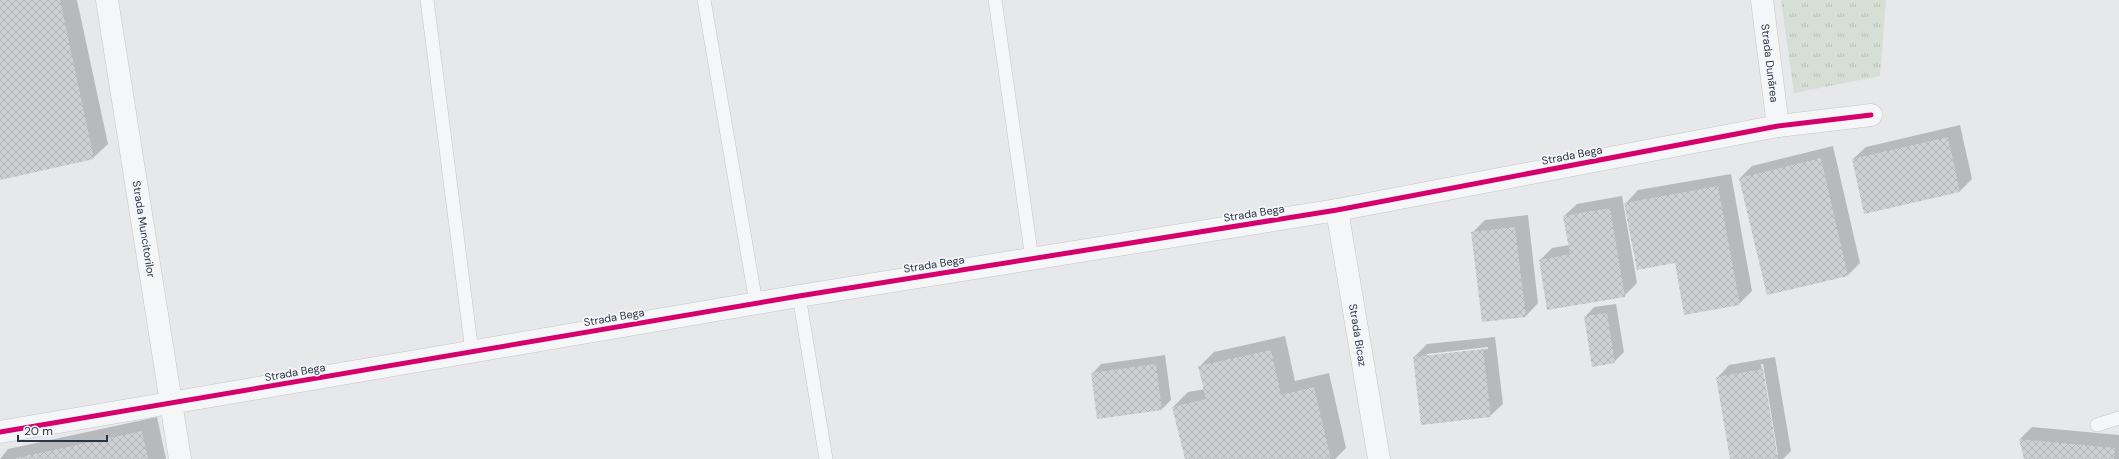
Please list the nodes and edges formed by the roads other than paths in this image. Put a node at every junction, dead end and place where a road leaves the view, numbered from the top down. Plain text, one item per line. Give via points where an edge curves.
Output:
1 (108, 0) edge
2 (427, 0) edge
3 (704, 0) edge
4 (995, 0) edge
5 (1762, 0) edge
6 (1870, 115) dead end
7 (1778, 126) junction
8 (1337, 210) junction
9 (1032, 259) junction
10 (799, 296) junction
11 (756, 303) junction
12 (472, 352) junction
13 (171, 404) junction
14 (2119, 418) edge
15 (2097, 425) dead end
16 (0, 432) edge
17 (180, 459) edge
18 (826, 459) edge
19 (1379, 459) edge

1 - 13 street, Strada Muncitorilor
2 - 12 lane
3 - 11 lane
4 - 9 lane
5 - 7 street, Strada Dunărea
6 - 7 street, Strada Bega
7 - 8 street, Strada Bega
8 - 9 street, Strada Bega
8 - 19 street, Strada Bicaz
9 - 10 street, Strada Bega
10 - 11 street, Strada Bega
10 - 18 lane
11 - 12 street, Strada Bega
12 - 13 street, Strada Bega
13 - 16 street, Strada Bega
13 - 17 street, Strada Muncitorilor
14 - 15 lane

